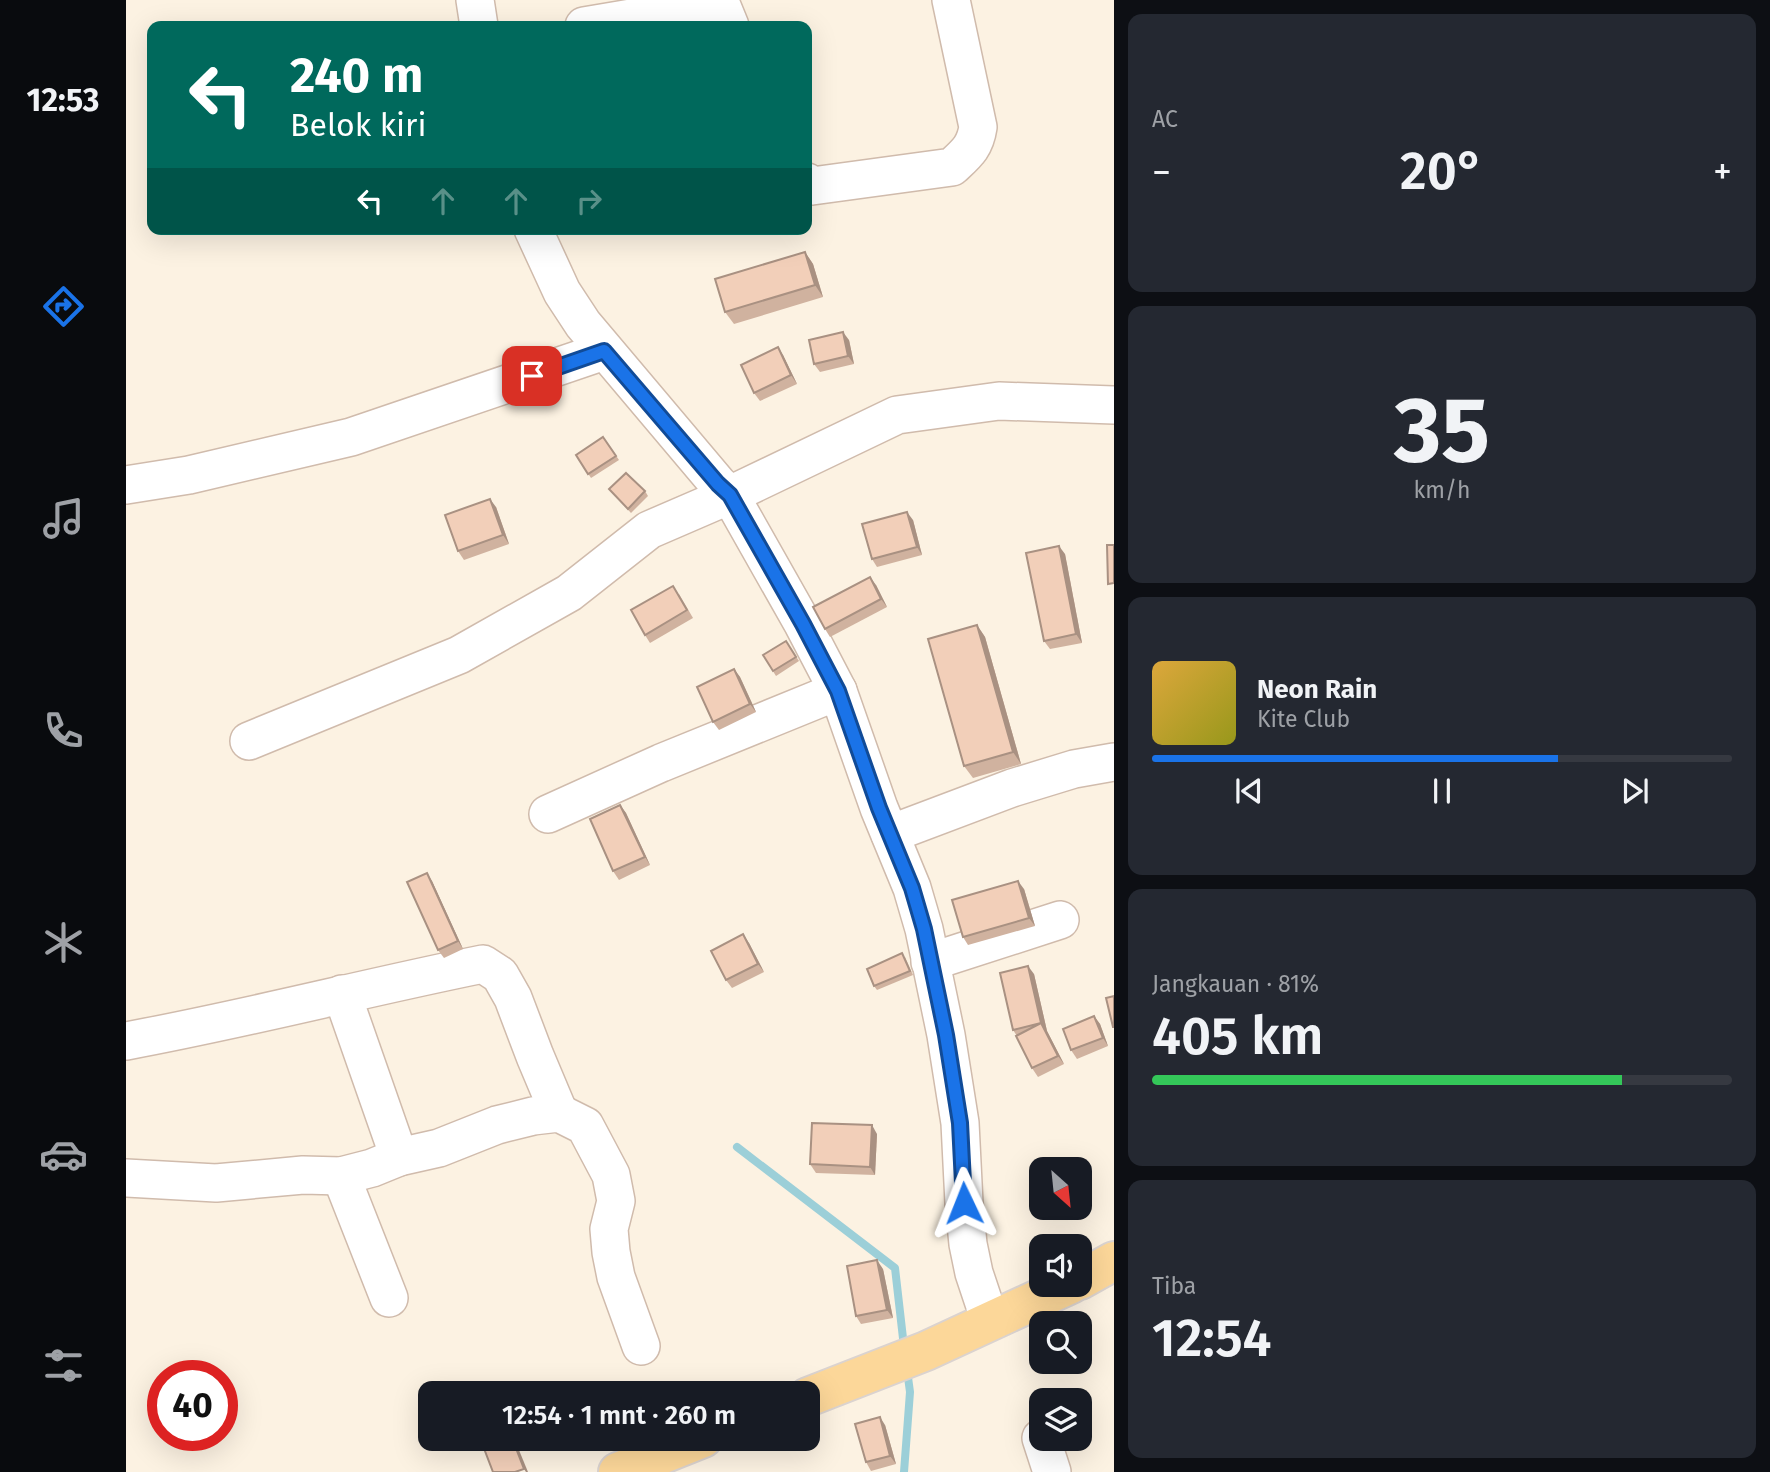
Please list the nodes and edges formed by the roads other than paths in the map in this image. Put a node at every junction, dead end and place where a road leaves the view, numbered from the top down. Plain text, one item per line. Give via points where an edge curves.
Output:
1 (475, 0) edge
2 (951, 0) edge
3 (728, 10) edge
4 (478, 21) edge
5 (614, 21) edge
6 (812, 186) edge
7 (536, 235) edge
8 (604, 351) junction
9 (1114, 405) edge
10 (126, 485) edge
11 (730, 495) junction
12 (838, 691) junction
13 (249, 741) dead end
14 (1114, 762) edge
15 (548, 814) dead end
16 (890, 834) junction
17 (1060, 920) dead end
18 (930, 962) junction
19 (342, 994) junction
20 (126, 1041) edge
21 (559, 1112) junction
22 (399, 1157) junction
23 (341, 1176) junction
24 (126, 1178) edge
25 (1114, 1261) edge
26 (1092, 1273) edge
27 (1043, 1297) edge
28 (389, 1298) dead end
29 (990, 1321) junction
30 (641, 1346) dead end
31 (820, 1392) edge
32 (671, 1451) edge
33 (1045, 1451) edge
34 (620, 1472) edge
35 (1052, 1472) edge

1 - 4 street
2 - 6 street via 978,127 976,141 952,167
3 - 5 street
7 - 8 street via 562,292
8 - 10 street via 351,437
8 - 11 street
9 - 11 street via 999,401 897,415
11 - 12 street
11 - 13 street via 649,530 569,593 459,655
12 - 15 street
12 - 16 street
14 - 16 street via 1012,788
16 - 18 street via 912,888
17 - 18 street
18 - 29 street via 960,1123 968,1244
19 - 20 street
19 - 21 street via 483,964 499,975 513,998
19 - 22 street
21 - 22 street via 497,1125 439,1148
21 - 30 street via 585,1126 611,1175 616,1201 611,1252
22 - 23 street
23 - 24 street via 216,1183
23 - 28 street
25 - 26 main road
27 - 29 main road
29 - 31 main road
32 - 34 main road
33 - 35 street

